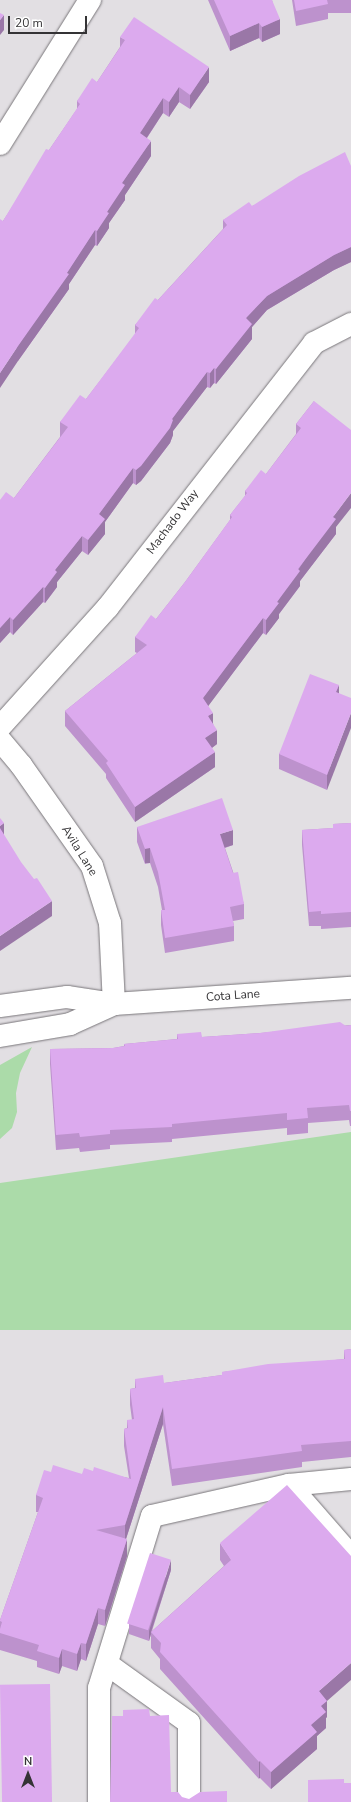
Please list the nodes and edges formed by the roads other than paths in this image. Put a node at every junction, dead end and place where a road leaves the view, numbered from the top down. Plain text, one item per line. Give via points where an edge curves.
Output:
1 (90, 0) edge
2 (0, 144) edge
3 (351, 324) edge
4 (0, 727) edge
5 (0, 740) edge
6 (351, 988) edge
7 (114, 1004) junction
8 (0, 1006) edge
9 (0, 1036) edge
10 (351, 1479) edge
11 (289, 1485) junction
12 (351, 1556) edge
13 (107, 1664) junction
14 (99, 1802) edge
15 (189, 1802) edge

1 - 2 street
3 - 4 street, Machado Way via 314,343 108,607
5 - 7 street, Avila Lane via 30,777 92,866 110,922
6 - 7 street, Cota Lane
7 - 8 street, Cota Lane via 68,997
7 - 9 street, Cota Lane via 70,1024
10 - 11 street
11 - 12 street
11 - 13 street via 152,1516
13 - 14 street via 99,1688
13 - 15 street via 189,1723

